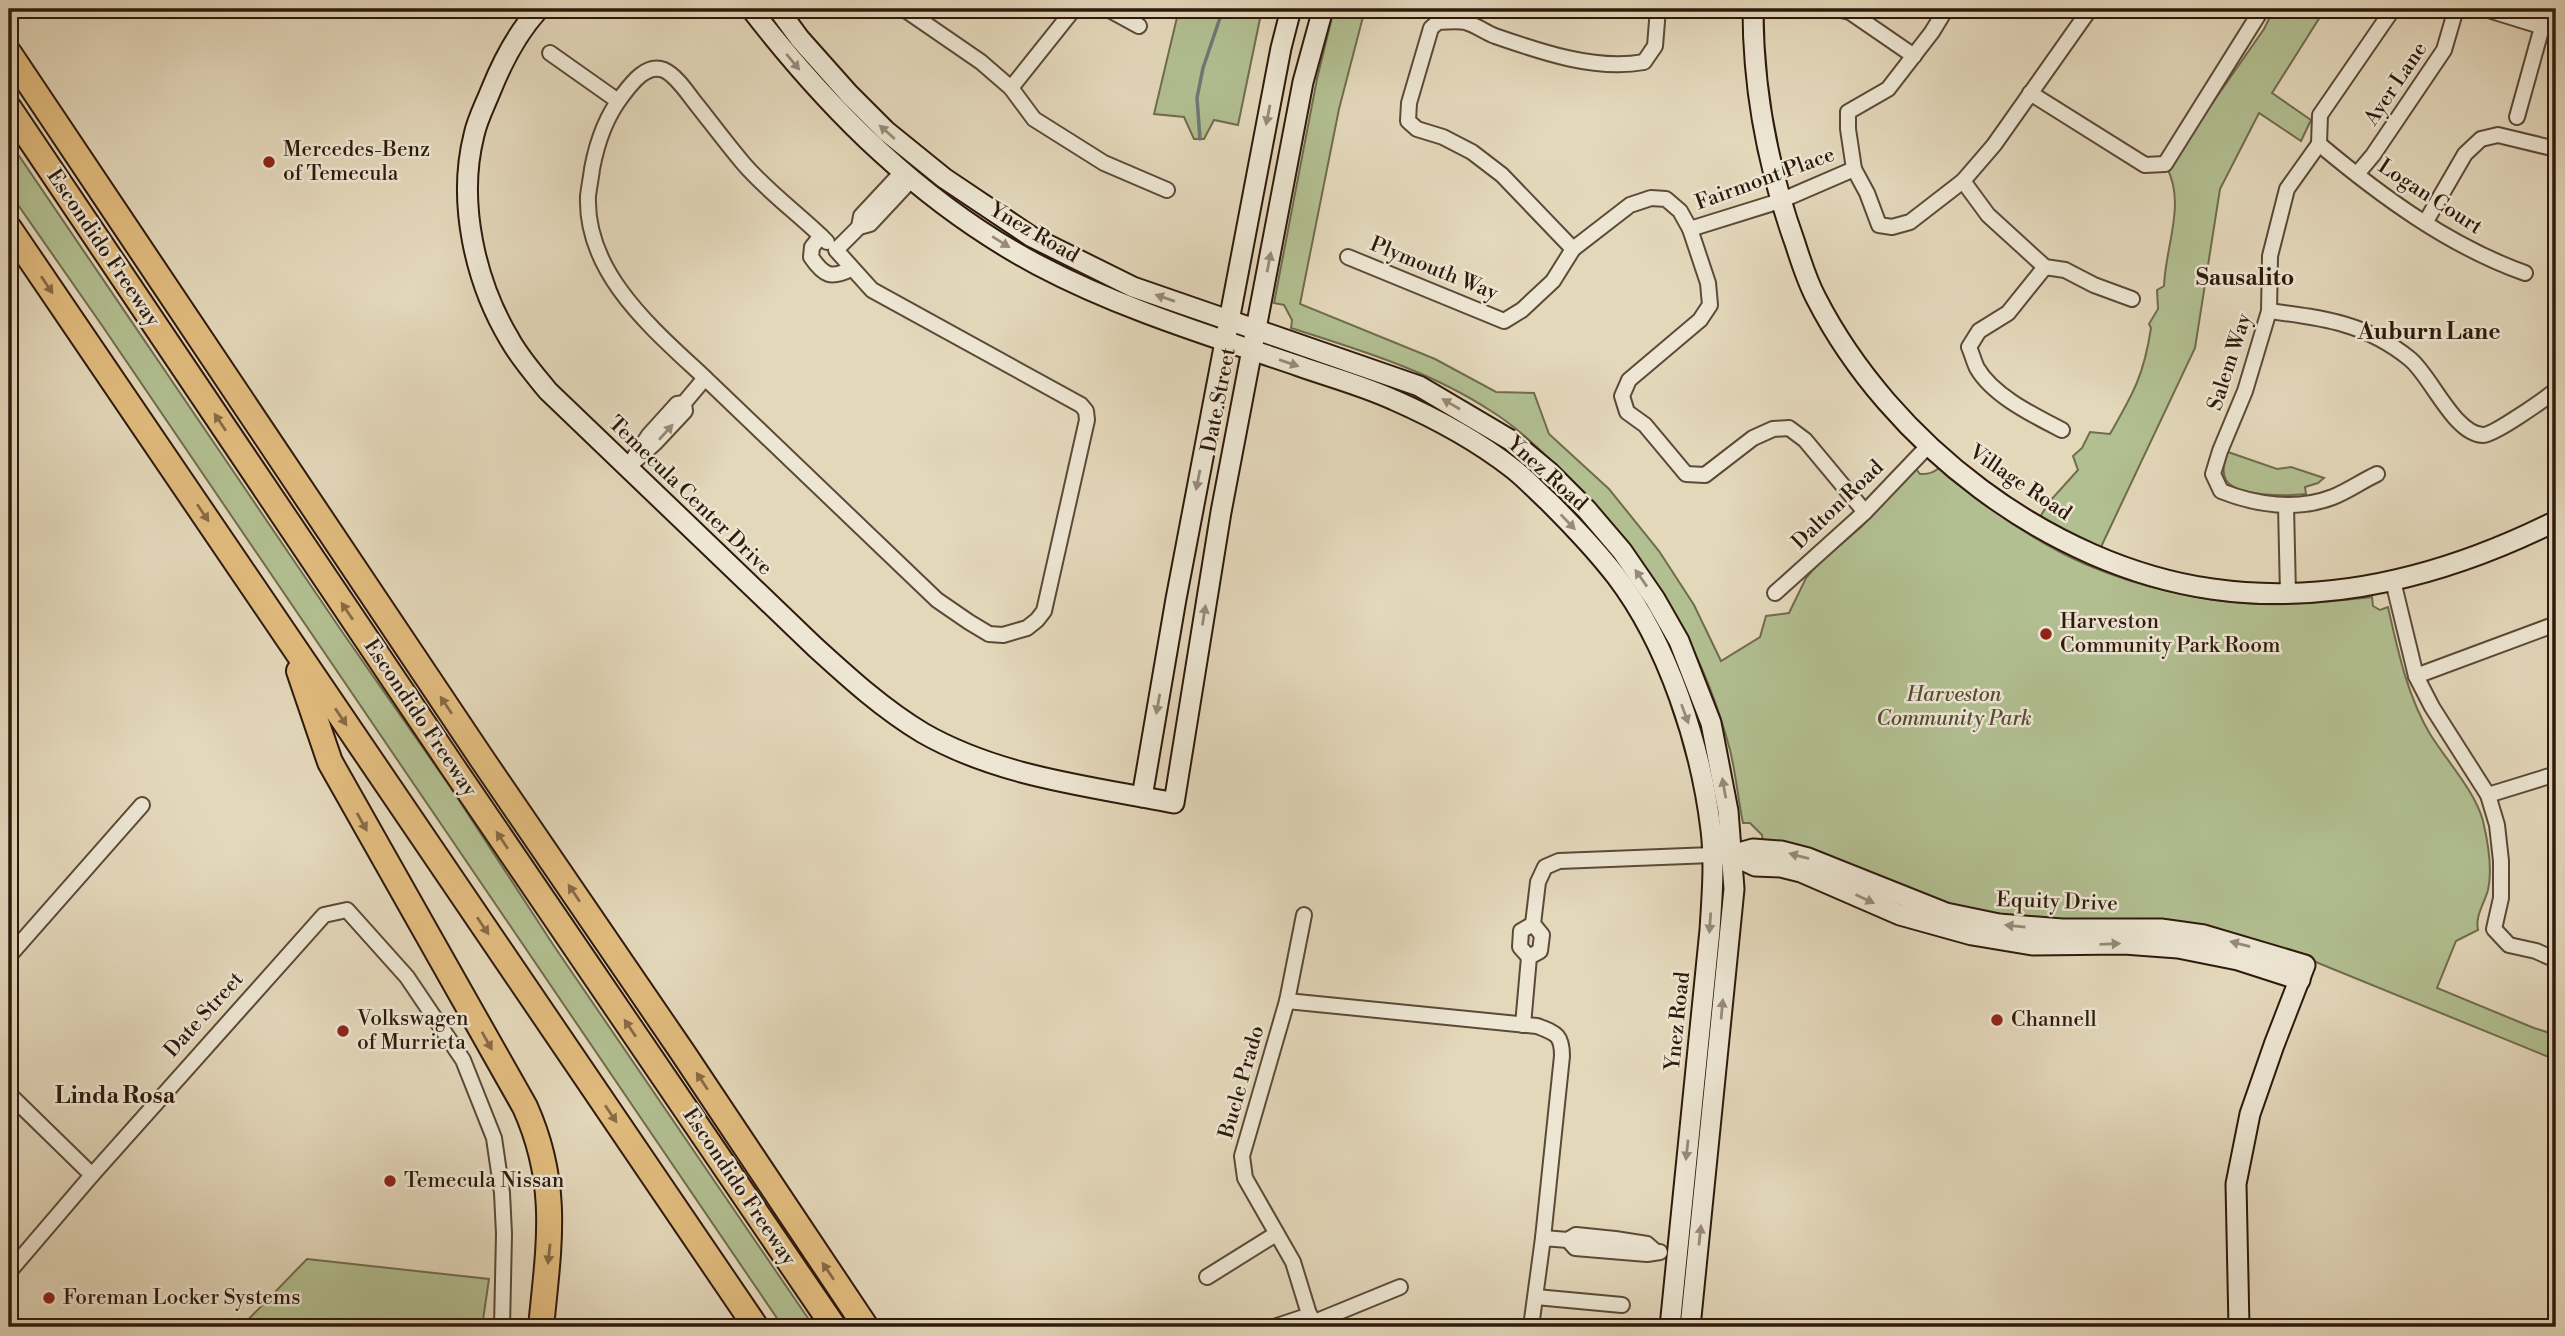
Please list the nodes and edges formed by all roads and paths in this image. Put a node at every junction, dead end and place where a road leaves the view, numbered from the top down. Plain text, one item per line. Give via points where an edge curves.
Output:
1 (539, 9) edge
2 (751, 9) edge
3 (778, 9) edge
4 (904, 9) edge
5 (1074, 9) edge
6 (1108, 9) edge
7 (1291, 9) edge
8 (1323, 9) edge
9 (1658, 9) edge
10 (1754, 9) edge
11 (1837, 9) edge
12 (1946, 9) edge
13 (2090, 9) edge
14 (2262, 9) edge
15 (2393, 9) edge
16 (2456, 9) edge
17 (2485, 9) edge
18 (2551, 9) edge
19 (1139, 26) dead end
20 (2549, 29) edge
21 (550, 52) dead end
22 (9, 53) edge
23 (1914, 56) junction
24 (1011, 88) junction
25 (2030, 93) junction
26 (618, 102) junction
27 (9, 108) edge
28 (2517, 117) dead end
29 (2319, 144) junction
30 (2556, 149) edge
31 (1854, 169) junction
32 (2357, 174) junction
33 (908, 175) junction
34 (1963, 181) junction
35 (1167, 190) dead end
36 (1780, 201) junction
37 (1000, 217) junction
38 (2425, 223) junction
39 (9, 228) edge
40 (1690, 229) junction
41 (821, 236) junction
42 (1573, 249) junction
43 (836, 250) junction
44 (1348, 257) dead end
45 (2045, 267) junction
46 (851, 269) junction
47 (2525, 273) dead end
48 (2132, 299) dead end
49 (2269, 311) junction
50 (1230, 320) junction
51 (1256, 329) junction
52 (1225, 341) junction
53 (1252, 350) junction
54 (705, 378) junction
55 (2556, 390) edge
56 (2062, 430) dead end
57 (1928, 446) junction
58 (627, 468) junction
59 (2377, 474) dead end
60 (2286, 506) junction
61 (1865, 512) junction
62 (2556, 522) edge
63 (2393, 581) junction
64 (1775, 593) dead end
65 (2288, 594) junction
66 (2556, 624) edge
67 (289, 640) junction
68 (2416, 676) junction
69 (2556, 774) edge
70 (2488, 794) junction
71 (1142, 797) junction
72 (1174, 803) joint
73 (142, 805) dead end
74 (1712, 855) junction
75 (1732, 855) junction
76 (1304, 915) dead end
77 (9, 956) edge
78 (2556, 960) edge
79 (1287, 1001) junction
80 (1523, 1025) junction
81 (9, 1094) edge
82 (92, 1175) junction
83 (1276, 1234) junction
84 (1543, 1238) junction
85 (1677, 1254) junction
86 (9, 1272) edge
87 (1207, 1278) dead end
88 (1400, 1287) dead end
89 (1536, 1297) junction
90 (1622, 1305) dead end
91 (1311, 1322) edge
92 (1690, 1324) edge
93 (502, 1327) edge
94 (541, 1327) edge
95 (756, 1327) edge
96 (834, 1327) edge
97 (866, 1327) edge
98 (1274, 1327) edge
99 (1531, 1327) edge
100 (1670, 1327) edge
101 (2239, 1327) edge

1 - 58 main road, Temecula Center Drive via 502,64 474,135 468,175 473,242 510,342 548,391
2 -> 33 main road, Ynez Road via 812,84
37 -> 3 main road, Ynez Road via 886,131 832,76
4 - 24 street
5 - 24 street
6 - 19 street
7 -> 50 main road, Date Street
51 -> 8 main road, Date Street via 1303,82
9 - 42 street via 1655,46 1644,62 1623,66 1539,50 1464,22 1438,22 1431,28 1408,121 1472,152 1502,174
10 - 36 main road, Village Road via 1762,120
11 - 23 street via 1850,12
12 - 23 street
13 - 25 street
14 - 25 street via 2165,164 2145,165
15 - 29 street via 2320,115
16 - 32 street, Ayer Lane via 2444,50
17 - 20 street
18 - 20 street
20 - 28 street
21 - 26 street
97 -> 22 highway
23 - 31 street via 1888,89 1849,112
24 - 35 street via 1034,119 1104,163
25 - 34 street
26 - 41 street via 639,76 651,69 664,70 679,82 745,165
26 - 54 street via 596,151 588,197 601,262 655,331
96 -> 27 highway, Escondido Freeway
29 - 32 street, Logan Court
29 - 49 street, Salem Way via 2287,189 2270,256
30 - 38 street via 2498,135 2481,139 2465,154
31 - 34 street via 1879,225 1892,228 1910,222
31 - 36 street, Fairmont Place
32 - 38 street, Logan Court
33 - 37 main road via 915,169 922,171 981,215
33 - 43 street via 861,216 859,227
33 -> 52 main road, Ynez Road via 1036,264 1124,305
34 - 45 street via 1988,215
36 - 40 street, Fairmont Place
36 - 57 main road, Village Road via 1815,297 1837,334
50 -> 37 main road, Ynez Road via 1106,275
38 - 47 street, Logan Court via 2491,261
39 -> 67 highway
40 - 42 street, Plymouth Way via 1667,199 1651,198 1630,205
40 - 61 street via 1710,305 1700,320 1629,380 1622,396 1627,412 1645,425 1686,474 1705,475 1753,438 1773,429 1789,429 1805,440
41 - 43 street
41 - 46 street via 812,247 816,264 829,275
42 - 44 street, Plymouth Way via 1553,281 1504,321
43 - 46 street
45 - 48 street via 2065,270
45 - 56 street via 2008,313 1979,331 1969,347 1977,369 2000,393
46 - 54 street via 872,290 1086,411 1044,611 1037,620 1015,633 989,634 937,600
49 - 55 street via 2336,320 2393,346 2421,369 2456,418 2483,435
49 - 60 street, Salem Way via 2213,474 2221,491 2243,500
50 - 51 main road, Ynez Road
50 - 52 main road, Date Street
51 - 53 main road, Date Street
75 -> 51 main road, Ynez Road via 1714,733 1689,665 1656,599 1587,510 1511,441 1419,386
52 - 53 main road, Ynez Road
52 -> 71 main road, Date Street
72 -> 53 main road, Date Street
53 -> 74 main road, Ynez Road via 1391,398 1456,430 1514,468 1569,522 1618,578 1657,645 1694,744
54 - 58 street via 649,435
57 - 61 street, Dalton Road
57 - 65 main road, Village Road via 2020,516 2103,559 2212,589
58 - 71 main road, Temecula Center Drive via 855,684 903,720 961,752 999,765
59 - 60 street via 2333,497
60 - 65 street
61 - 64 street, Dalton Road
62 - 63 main road, Village Road via 2507,546
63 - 65 main road, Village Road
63 - 68 street
66 - 68 street
67 -> 94 highway via 330,762 536,1131 547,1175 551,1238
67 -> 95 highway
68 - 70 street
69 - 70 street
70 - 78 street via 2501,861 2501,898 2494,929 2509,945
71 - 72 main road, Temecula Center Drive
73 - 77 street
74 - 75 main road, Equity Drive
74 - 80 street via 1559,861 1545,867 1538,882 1533,924 1542,935 1540,951 1529,957
74 -> 85 main road, Ynez Road via 1710,930
92 -> 75 main road, Ynez Road via 1734,889
75 - 101 main road, Equity Drive via 1753,849 1808,858 1920,904 1999,925 2161,929 2204,935 2303,972 2250,1114 2236,1184
76 - 79 street, Bucle Prado
79 - 80 street
79 - 83 street, Bucle Prado via 1242,1156 1245,1178
80 - 84 street via 1555,1033 1562,1044
81 - 82 street
82 - 86 street, Date Street
82 - 93 street, Date Street via 324,915 347,910 407,977 463,1060 494,1138 505,1266
83 - 87 street
83 - 91 street, Bucle Prado via 1293,1262
84 - 85 street via 1568,1240 1574,1248 1588,1243 1647,1254
84 - 89 street
85 - 92 main road via 1688,1261 1684,1310
85 - 100 main road, Ynez Road
88 - 91 street
89 - 90 street
89 - 99 street
91 - 98 street

